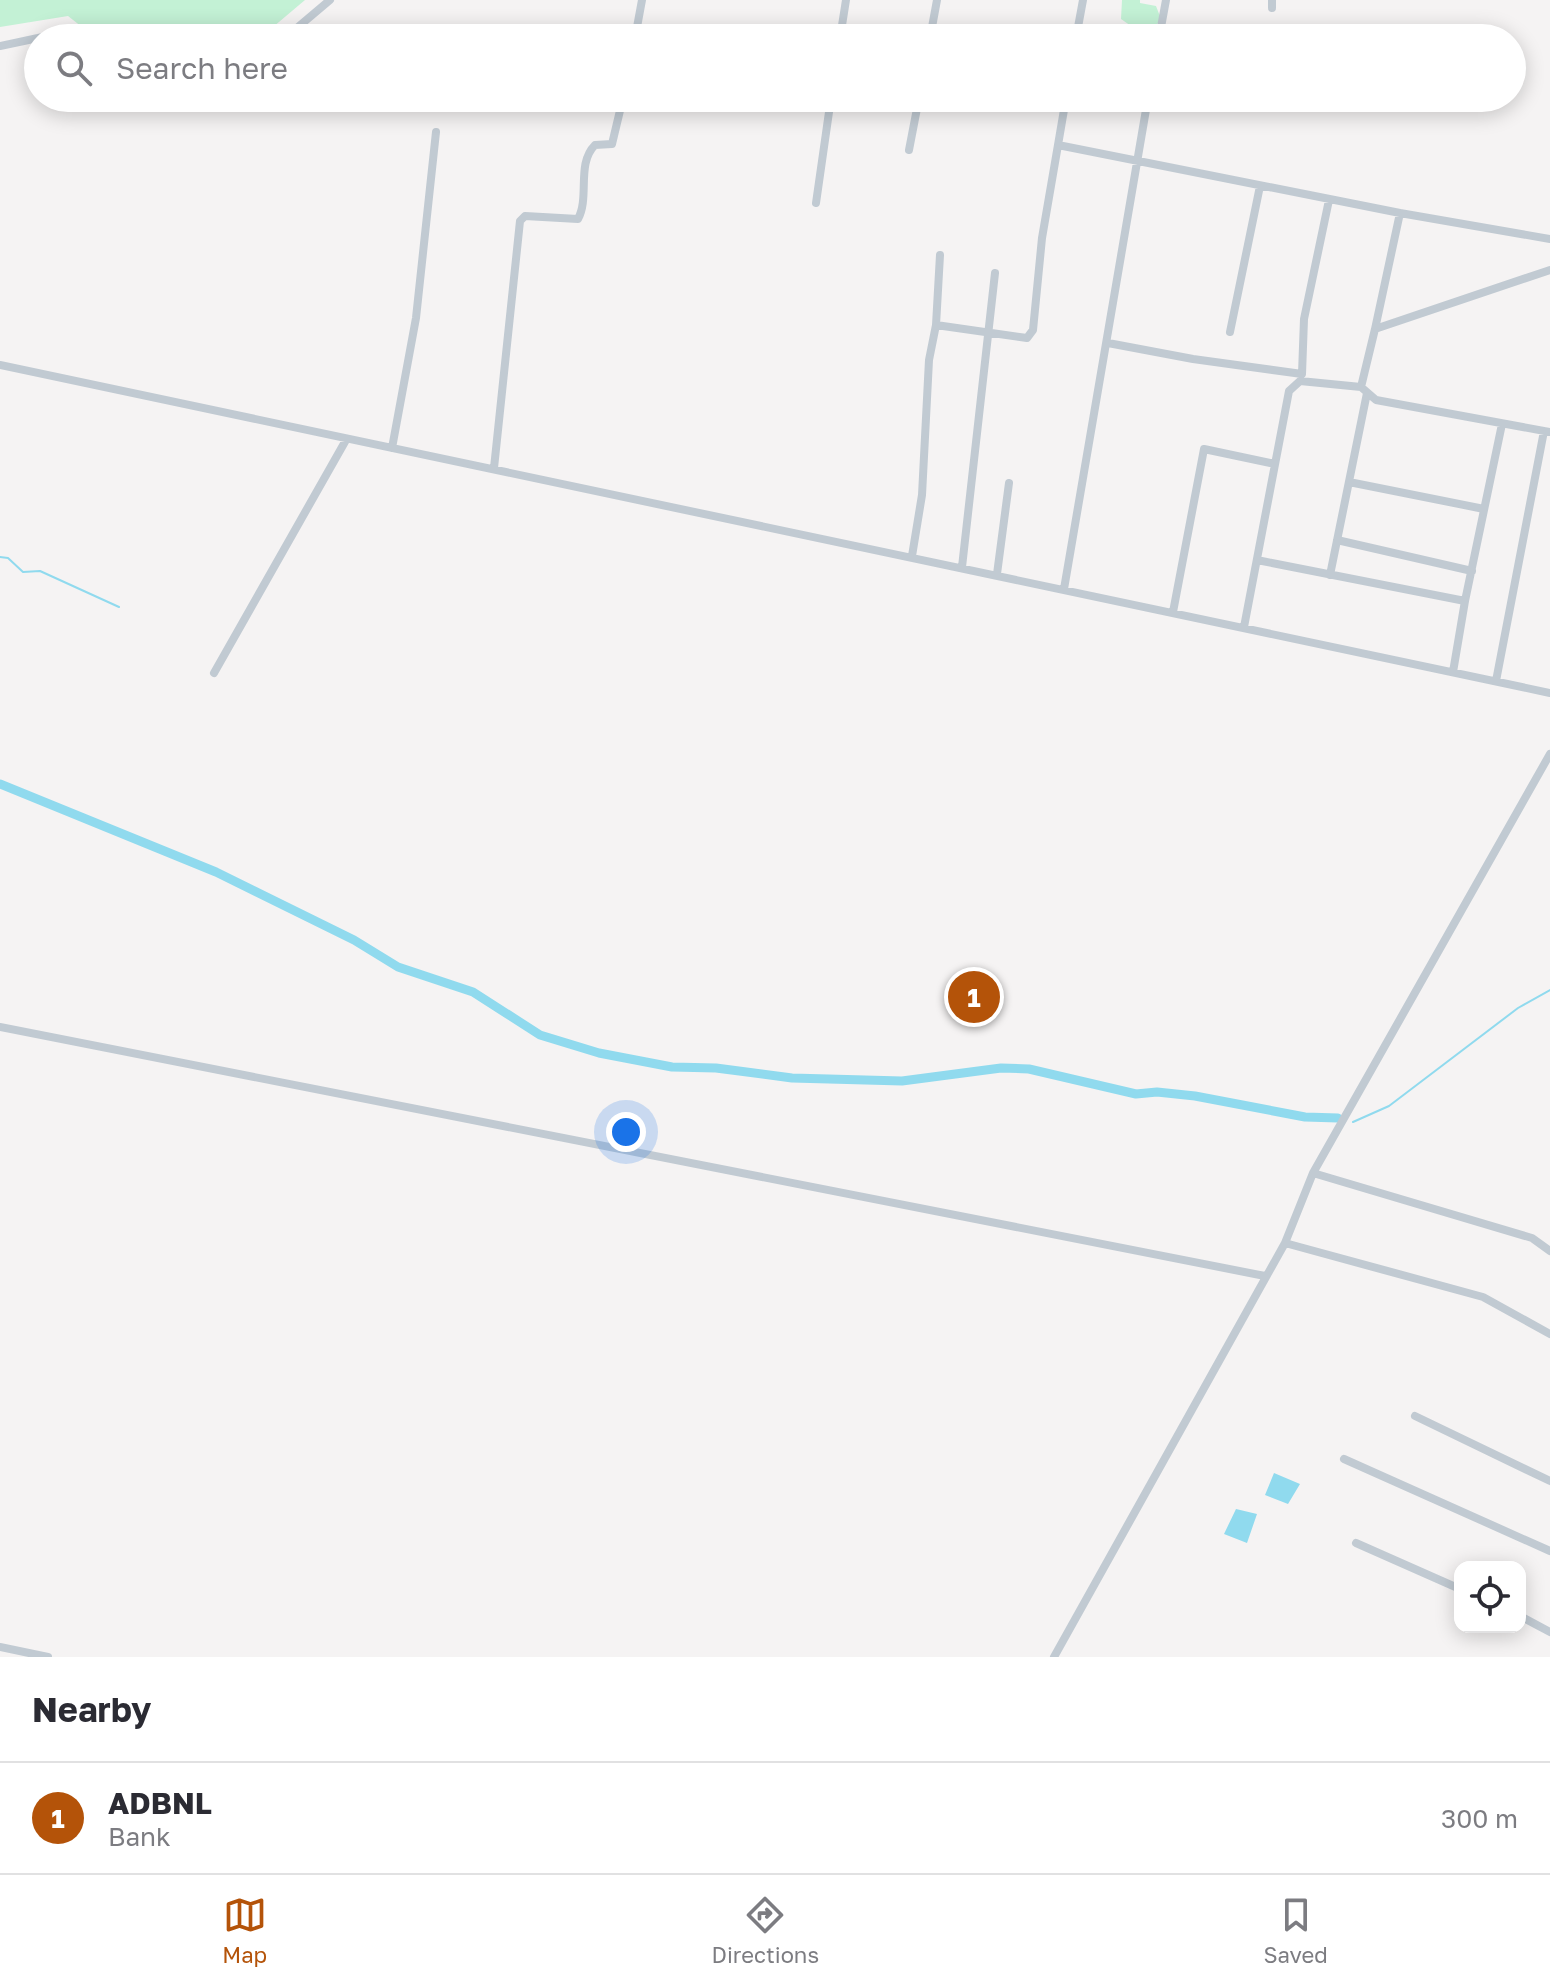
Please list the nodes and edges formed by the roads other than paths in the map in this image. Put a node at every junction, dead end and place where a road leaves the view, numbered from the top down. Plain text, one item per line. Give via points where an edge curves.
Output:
1 (330, 0) edge
2 (642, 0) edge
3 (846, 0) edge
4 (937, 0) edge
5 (1083, 0) edge
6 (1166, 0) edge
7 (302, 24) edge
8 (638, 24) edge
9 (842, 24) edge
10 (933, 24) edge
11 (1079, 24) edge
12 (1162, 24) edge
13 (24, 41) edge
14 (0, 46) edge
15 (620, 112) edge
16 (829, 112) edge
17 (916, 112) edge
18 (1064, 112) edge
19 (1145, 112) edge
20 (436, 132) dead end
21 (1058, 145) junction
22 (909, 150) dead end
23 (1137, 159) junction
24 (1260, 186) junction
25 (1329, 200) junction
26 (816, 203) dead end
27 (1400, 213) junction
28 (1550, 239) edge
29 (940, 255) dead end
30 (1550, 270) edge
31 (995, 273) dead end
32 (936, 325) junction
33 (1375, 329) junction
34 (1230, 332) dead end
35 (988, 334) junction
36 (1108, 343) junction
37 (0, 365) edge
38 (1301, 377) junction
39 (1364, 390) junction
40 (1502, 424) junction
41 (1547, 432) edge
42 (346, 440) junction
43 (392, 448) junction
44 (1275, 464) junction
45 (494, 468) junction
46 (1349, 482) junction
47 (1009, 483) dead end
48 (1484, 509) junction
49 (1337, 540) junction
50 (912, 556) junction
51 (1257, 560) junction
52 (962, 567) junction
53 (1472, 571) junction
54 (997, 574) junction
55 (1330, 575) junction
56 (1064, 589) junction
57 (1465, 601) junction
58 (1173, 612) junction
59 (1244, 627) junction
60 (1453, 672) junction
61 (214, 673) dead end
62 (1496, 681) junction
63 (1550, 693) edge
64 (1550, 754) edge
65 (0, 1027) edge
66 (1313, 1173) junction
67 (1285, 1243) junction
68 (1550, 1251) edge
69 (1265, 1276) junction
70 (1550, 1334) edge
71 (1415, 1416) dead end
72 (1344, 1459) dead end
73 (1550, 1481) edge
74 (1356, 1543) dead end
75 (1550, 1551) edge
76 (1454, 1586) edge
77 (1526, 1619) edge
78 (1550, 1632) edge
79 (0, 1647) edge
80 (48, 1657) edge
81 (1054, 1657) edge

1 - 7 street
2 - 8 street
3 - 9 street
4 - 10 street
5 - 11 street
6 - 12 street
13 - 14 street
15 - 45 street via 612,144 595,145 587,157 578,219 525,216 520,221
16 - 26 street
17 - 22 street
18 - 21 street
19 - 23 street
20 - 43 street via 416,318
21 - 23 street
21 - 35 street via 1033,330 1027,338
23 - 24 street
23 - 36 street
24 - 25 street
24 - 34 street
25 - 27 street
25 - 38 street via 1304,319
27 - 28 street
27 - 33 street
29 - 32 street
30 - 33 street
31 - 35 street
32 - 35 street
32 - 50 street
33 - 39 street
35 - 52 street
36 - 38 street
36 - 56 street
37 - 42 street
38 - 39 street
38 - 44 street via 1289,391
39 - 40 street via 1376,400
39 - 46 street
40 - 41 street
40 - 48 street
41 - 62 street
42 - 43 street
42 - 61 street
43 - 45 street
44 - 51 street
44 - 58 street via 1204,449
45 - 50 street
46 - 48 street
46 - 49 street
47 - 54 street
48 - 53 street
49 - 53 street
49 - 55 street
50 - 52 street
51 - 55 street
51 - 59 street
52 - 54 street
53 - 57 street
54 - 56 street
55 - 57 street
56 - 58 street
57 - 60 street
58 - 59 street
59 - 60 street
60 - 62 street
62 - 63 street
64 - 66 street
65 - 69 street
66 - 67 street
66 - 68 street via 1532,1238
67 - 69 street
67 - 70 street via 1483,1297
69 - 81 street
71 - 73 street
72 - 75 street
74 - 76 street
77 - 78 street
79 - 80 street

